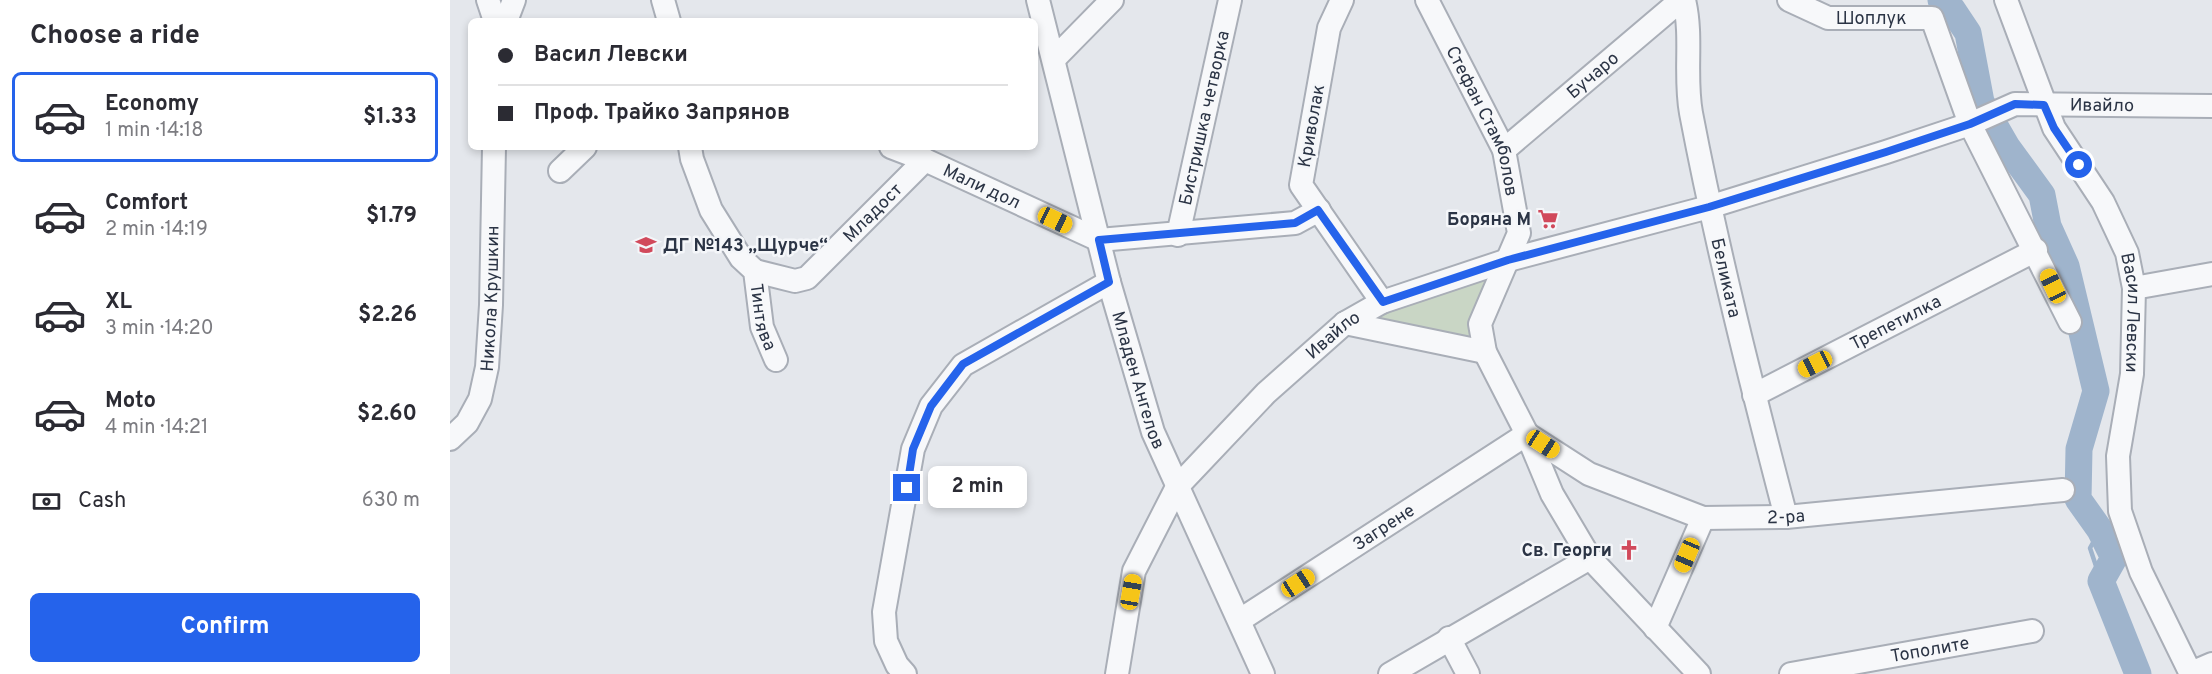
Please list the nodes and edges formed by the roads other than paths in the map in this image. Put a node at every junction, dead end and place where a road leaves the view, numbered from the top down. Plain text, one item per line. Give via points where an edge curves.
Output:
1 (488, 0) edge
2 (513, 0) edge
3 (663, 0) edge
4 (1038, 0) edge
5 (1112, 0) edge
6 (1230, 0) edge
7 (1342, 0) edge
8 (1427, 0) edge
9 (1683, 0) edge
10 (1789, 0) edge
11 (2006, 0) edge
12 (494, 18) edge
13 (507, 18) edge
14 (668, 18) edge
15 (1055, 58) junction
16 (2044, 105) junction
17 (2212, 106) edge
18 (1970, 124) junction
19 (494, 150) edge
20 (582, 150) edge
21 (690, 150) edge
22 (899, 150) edge
23 (1504, 150) junction
24 (925, 160) junction
25 (560, 171) dead end
26 (1709, 207) junction
27 (1318, 210) junction
28 (1178, 235) junction
29 (1099, 240) junction
30 (2036, 250) junction
31 (1508, 260) junction
32 (754, 271) junction
33 (2212, 274) edge
34 (1109, 282) junction
35 (2134, 288) junction
36 (1383, 302) junction
37 (2070, 322) dead end
38 (1345, 323) junction
39 (1485, 352) junction
40 (776, 360) dead end
41 (1754, 395) junction
42 (1527, 434) junction
43 (450, 439) edge
44 (1177, 487) junction
45 (2063, 490) dead end
46 (1786, 516) junction
47 (1703, 518) junction
48 (1590, 558) junction
49 (1240, 620) junction
50 (1655, 628) junction
51 (2032, 631) dead end
52 (1449, 638) junction
53 (2212, 664) edge
54 (901, 670) edge
55 (1117, 674) edge
56 (1263, 674) edge
57 (1390, 674) edge
58 (1468, 674) edge
59 (1699, 674) edge
60 (1791, 674) edge
61 (2191, 674) edge

1 - 12 street
2 - 13 street
3 - 14 street
4 - 15 street, Младен Ангелов
5 - 15 street
6 - 28 street, Бистришка четворка
7 - 27 street, Криволак via 1329,28 1301,184
8 - 23 street, Стефан Стамболов
9 - 23 street, Бучаро
9 - 26 street, Беликата via 1689,20 1687,88
10 - 18 street, Шоплук via 1828,18 1932,18
11 - 16 street, Васил Левски
15 - 29 street, Младен Ангелов
16 - 17 street, Ивайло
16 - 18 street, Ивайло via 2015,104
16 - 35 street, Васил Левски via 2054,128 2103,202 2127,253
18 - 26 street, Ивайло
18 - 30 street
19 - 43 street, Никола Крушкин via 487,367 480,399 467,423
20 - 25 street
21 - 32 street, Тинтява via 711,210 741,258
22 - 24 street, Мали дол
23 - 31 street, Стефан Стамболов via 1518,233
24 - 29 street, Мали дол
24 - 32 street, Младост via 807,278 795,281
26 - 31 street, Ивайло
26 - 41 street, Беликата
27 - 28 street, Мали дол via 1295,223
27 - 36 street, Криволак
28 - 29 street, Мали дол
29 - 34 street, Младен Ангелов
30 - 37 street
30 - 41 street, Трепетилка
31 - 36 street, Ивайло
31 - 39 street, Стефан Стамболов via 1480,324
32 - 40 street, Тинтява via 762,327
33 - 35 street
34 - 44 street, Младен Ангелов via 1154,432
34 - 54 street via 963,364 931,406 913,449 884,612 886,641
35 - 61 street, Васил Левски via 2132,374 2118,456 2120,511 2141,572
36 - 38 street, Ивайло
38 - 39 street
38 - 44 street, Ивайло via 1266,393
39 - 42 street, Стефан Стамболов
41 - 46 street, Беликата
42 - 47 street, 2-ра via 1589,474
42 - 48 street, Стефан Стамболов via 1552,494
42 - 49 street, Загрене
44 - 49 street, Младен Ангелов
44 - 55 street, Ивайло via 1134,571
45 - 46 street, 2-ра
46 - 47 street, 2-ра
47 - 50 street
48 - 50 street, Стефан Стамболов
48 - 52 street
49 - 56 street, Младен Ангелов
50 - 59 street, Стефан Стамболов
51 - 60 street, Тополите
52 - 57 street
52 - 58 street
53 - 61 street

